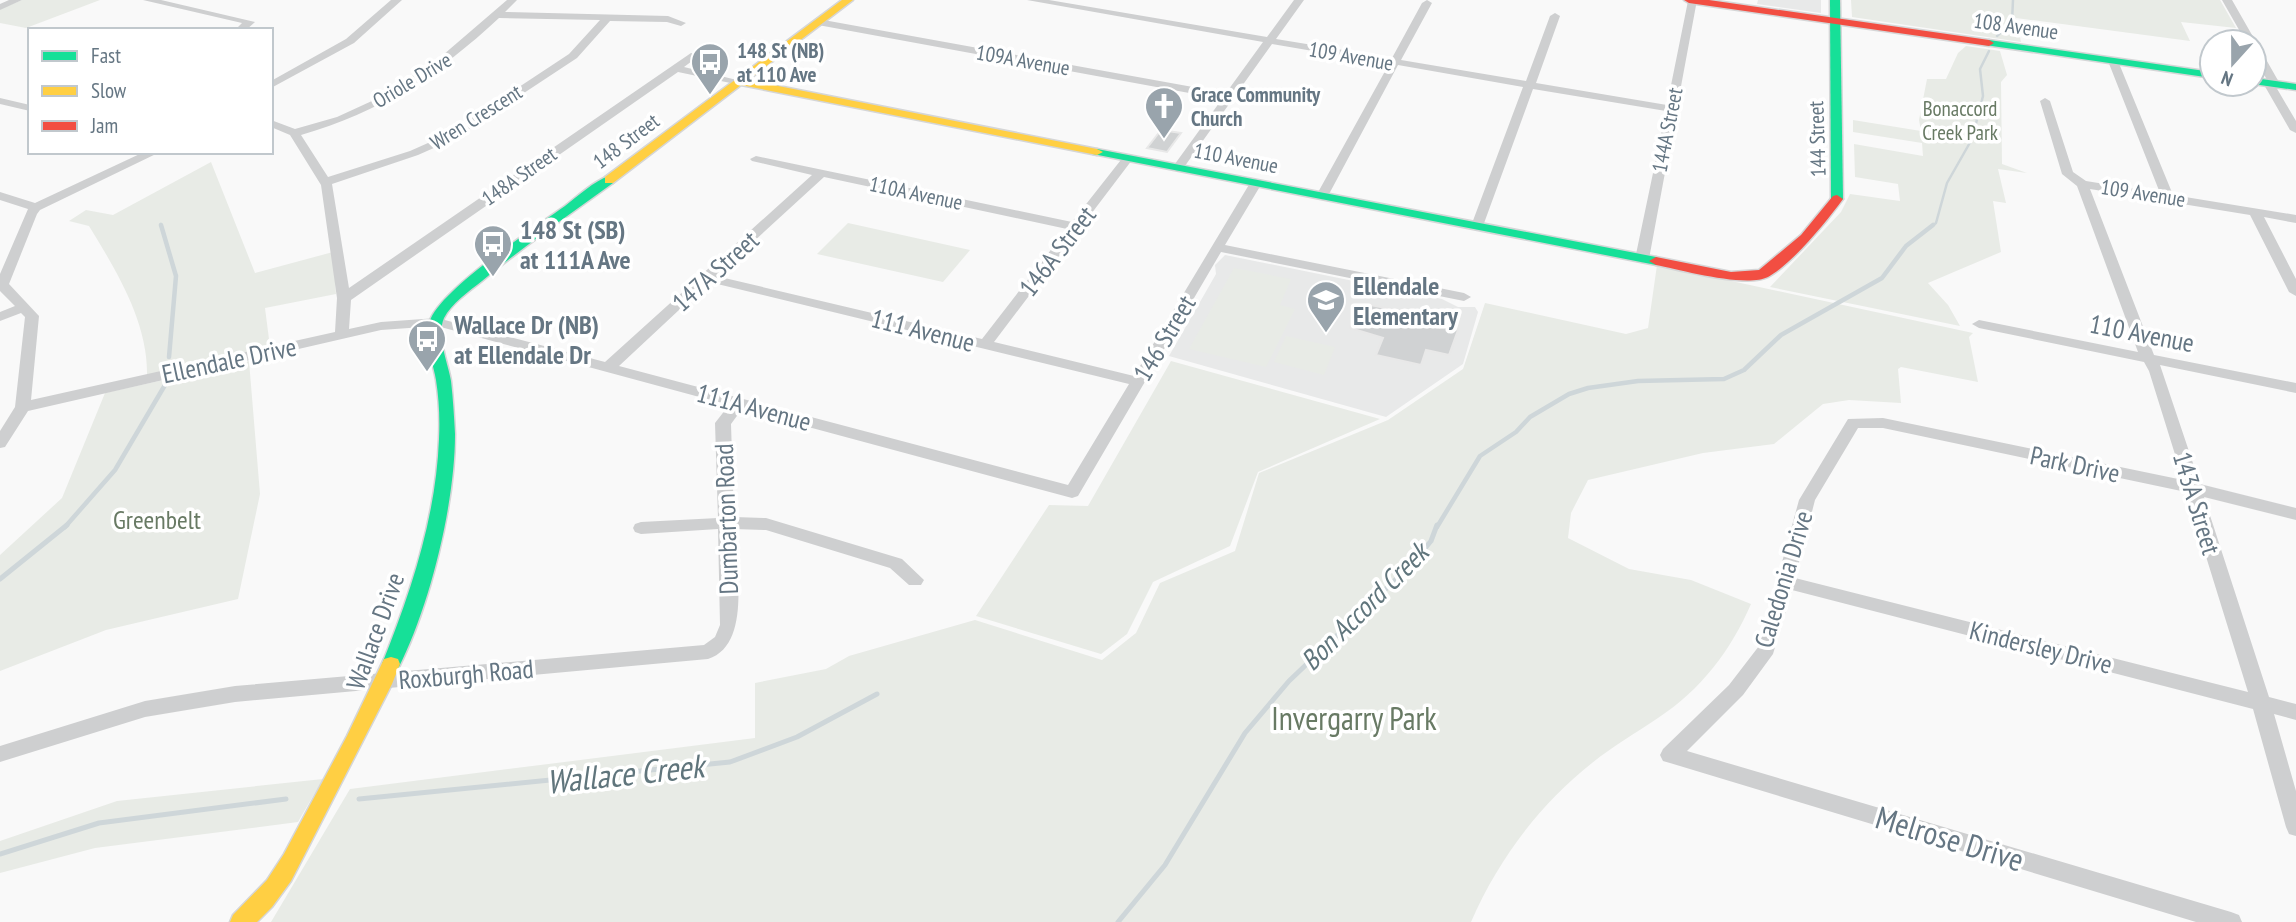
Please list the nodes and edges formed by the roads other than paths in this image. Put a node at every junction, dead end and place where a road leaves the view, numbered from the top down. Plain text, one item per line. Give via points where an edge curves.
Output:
1 (17, 0) edge
2 (148, 0) edge
3 (397, 0) edge
4 (512, 0) edge
5 (848, 0) edge
6 (1032, 0) edge
7 (1299, 0) edge
8 (1691, 0) edge
9 (1835, 0) edge
10 (2227, 0) edge
11 (1427, 3) dead end
12 (0, 7) edge
13 (497, 15) junction
14 (1555, 16) dead end
15 (607, 18) junction
16 (1836, 21) junction
17 (818, 22) junction
18 (681, 23) dead end
19 (242, 28) edge
20 (2243, 28) edge
21 (1269, 42) junction
22 (695, 55) dead end
23 (2113, 61) junction
24 (1394, 63) junction
25 (674, 68) junction
26 (2198, 73) edge
27 (740, 82) junction
28 (2268, 83) edge
29 (273, 84) edge
30 (1529, 86) junction
31 (2268, 86) edge
32 (2296, 87) edge
33 (1229, 97) junction
34 (0, 101) edge
35 (2045, 101) dead end
36 (28, 108) edge
37 (1672, 109) junction
38 (273, 124) edge
39 (2296, 130) edge
40 (294, 133) junction
41 (149, 154) edge
42 (1128, 158) junction
43 (756, 159) dead end
44 (1178, 168) junction
45 (821, 173) junction
46 (325, 182) junction
47 (1256, 183) junction
48 (2082, 184) junction
49 (0, 196) edge
50 (1322, 196) junction
51 (2168, 197) junction
52 (36, 207) junction
53 (2255, 212) junction
54 (2296, 219) edge
55 (1477, 226) junction
56 (1076, 227) junction
57 (1219, 248) junction
58 (1642, 259) junction
59 (1750, 277) joint
60 (708, 278) junction
61 (2296, 292) edge
62 (1464, 297) dead end
63 (345, 298) junction
64 (24, 307) junction
65 (0, 317) edge
66 (436, 322) junction
67 (1979, 324) dead end
68 (342, 335) junction
69 (985, 345) junction
70 (2149, 358) junction
71 (609, 367) junction
72 (1137, 381) junction
73 (2296, 388) edge
74 (738, 403) junction
75 (23, 407) junction
76 (1853, 423) joint
77 (0, 443) edge
78 (2192, 488) junction
79 (1072, 492) joint
80 (2296, 514) edge
81 (724, 523) junction
82 (641, 528) dead end
83 (915, 580) dead end
84 (1786, 582) junction
85 (725, 638) joint
86 (384, 681) junction
87 (2261, 702) junction
88 (2296, 712) edge
89 (0, 754) edge
90 (1670, 755) joint
91 (2296, 827) edge
92 (241, 922) edge
93 (2231, 922) edge

1 - 12 street
2 - 19 street via 250,22
3 - 29 street via 350,41
4 - 13 street, Oriole Drive
5 - 17 street, 148 Street
6 - 21 street, 109 Avenue
7 - 21 street
8 - 16 street, 108 Avenue
8 - 37 street, 144A Street
9 - 16 street, 144 Street
10 - 20 street
11 - 24 street
13 - 15 street
13 - 40 street, Oriole Drive via 458,52 371,106
14 - 30 street
15 - 18 street
15 - 46 street, Wren Crescent via 573,56 450,137
16 - 23 street, 108 Avenue
16 - 59 street, 144 Street via 1838,200 1766,273
17 - 27 street, 148 Street
17 - 33 street, 109A Avenue
21 - 24 street, 109 Avenue
21 - 33 street
22 - 25 street, 148A Street
23 - 26 street, 108 Avenue
23 - 51 street
24 - 30 street, 109 Avenue
24 - 50 street
25 - 27 street, 110 Avenue
25 - 63 street, 148A Street
27 - 42 street, 110 Avenue
27 - 66 street, 148 Street via 462,291
28 - 32 street
30 - 37 street, 109 Avenue
30 - 55 street
31 - 39 street
33 - 44 street
34 - 36 street
35 - 48 street, 109 Avenue via 2068,174
37 - 58 street, 144A Street
38 - 40 street
40 - 46 street
41 - 52 street
42 - 44 street, 110 Avenue
42 - 56 street, 146A Street
43 - 45 street, 110A Avenue
44 - 47 street, 110 Avenue
45 - 56 street, 110A Avenue
45 - 60 street, 147A Street
46 - 63 street
47 - 50 street, 110 Avenue
47 - 57 street, 146 Street
48 - 51 street, 109 Avenue
48 - 70 street, 143A Street
49 - 52 street
50 - 55 street, 110 Avenue
51 - 53 street, 109 Avenue
52 - 64 street via 2,285
53 - 54 street, 109 Avenue
53 - 61 street
55 - 58 street, 110 Avenue
56 - 69 street, 146A Street
57 - 62 street
57 - 72 street, 146 Street
58 - 59 street, 110 Avenue
60 - 69 street, 111 Avenue
60 - 71 street, 147A Street
63 - 68 street
64 - 65 street
64 - 75 street via 32,316
66 - 68 street, Ellendale Drive via 405,322
66 - 71 street, 111A Avenue
66 - 86 street, Wallace Drive via 447,429 441,492 426,564
67 - 70 street, 110 Avenue
68 - 75 street, Ellendale Drive
69 - 72 street, 111 Avenue
70 - 73 street, 110 Avenue
70 - 78 street, 143A Street
71 - 74 street, 111A Avenue
72 - 79 street, 146 Street
74 - 79 street, 111A Avenue
74 - 81 street, Dumbarton Road via 723,423
75 - 77 street
76 - 78 street, Park Drive via 1883,423
76 - 84 street, Caledonia Drive via 1807,500
78 - 80 street, Park Drive
78 - 87 street, 143A Street
81 - 82 street
81 - 83 street via 777,527 896,563
81 - 85 street, Dumbarton Road via 729,625
84 - 87 street, Kindersley Drive
84 - 90 street, Caledonia Drive via 1767,649 1735,690
85 - 86 street, Roxburgh Road via 713,650 692,656
86 - 89 street, Roxburgh Road via 235,694 145,709
86 - 92 street, Wallace Drive via 359,737 274,890
87 - 88 street, Kindersley Drive
87 - 91 street, 143A Street
90 - 93 street, Melrose Drive

